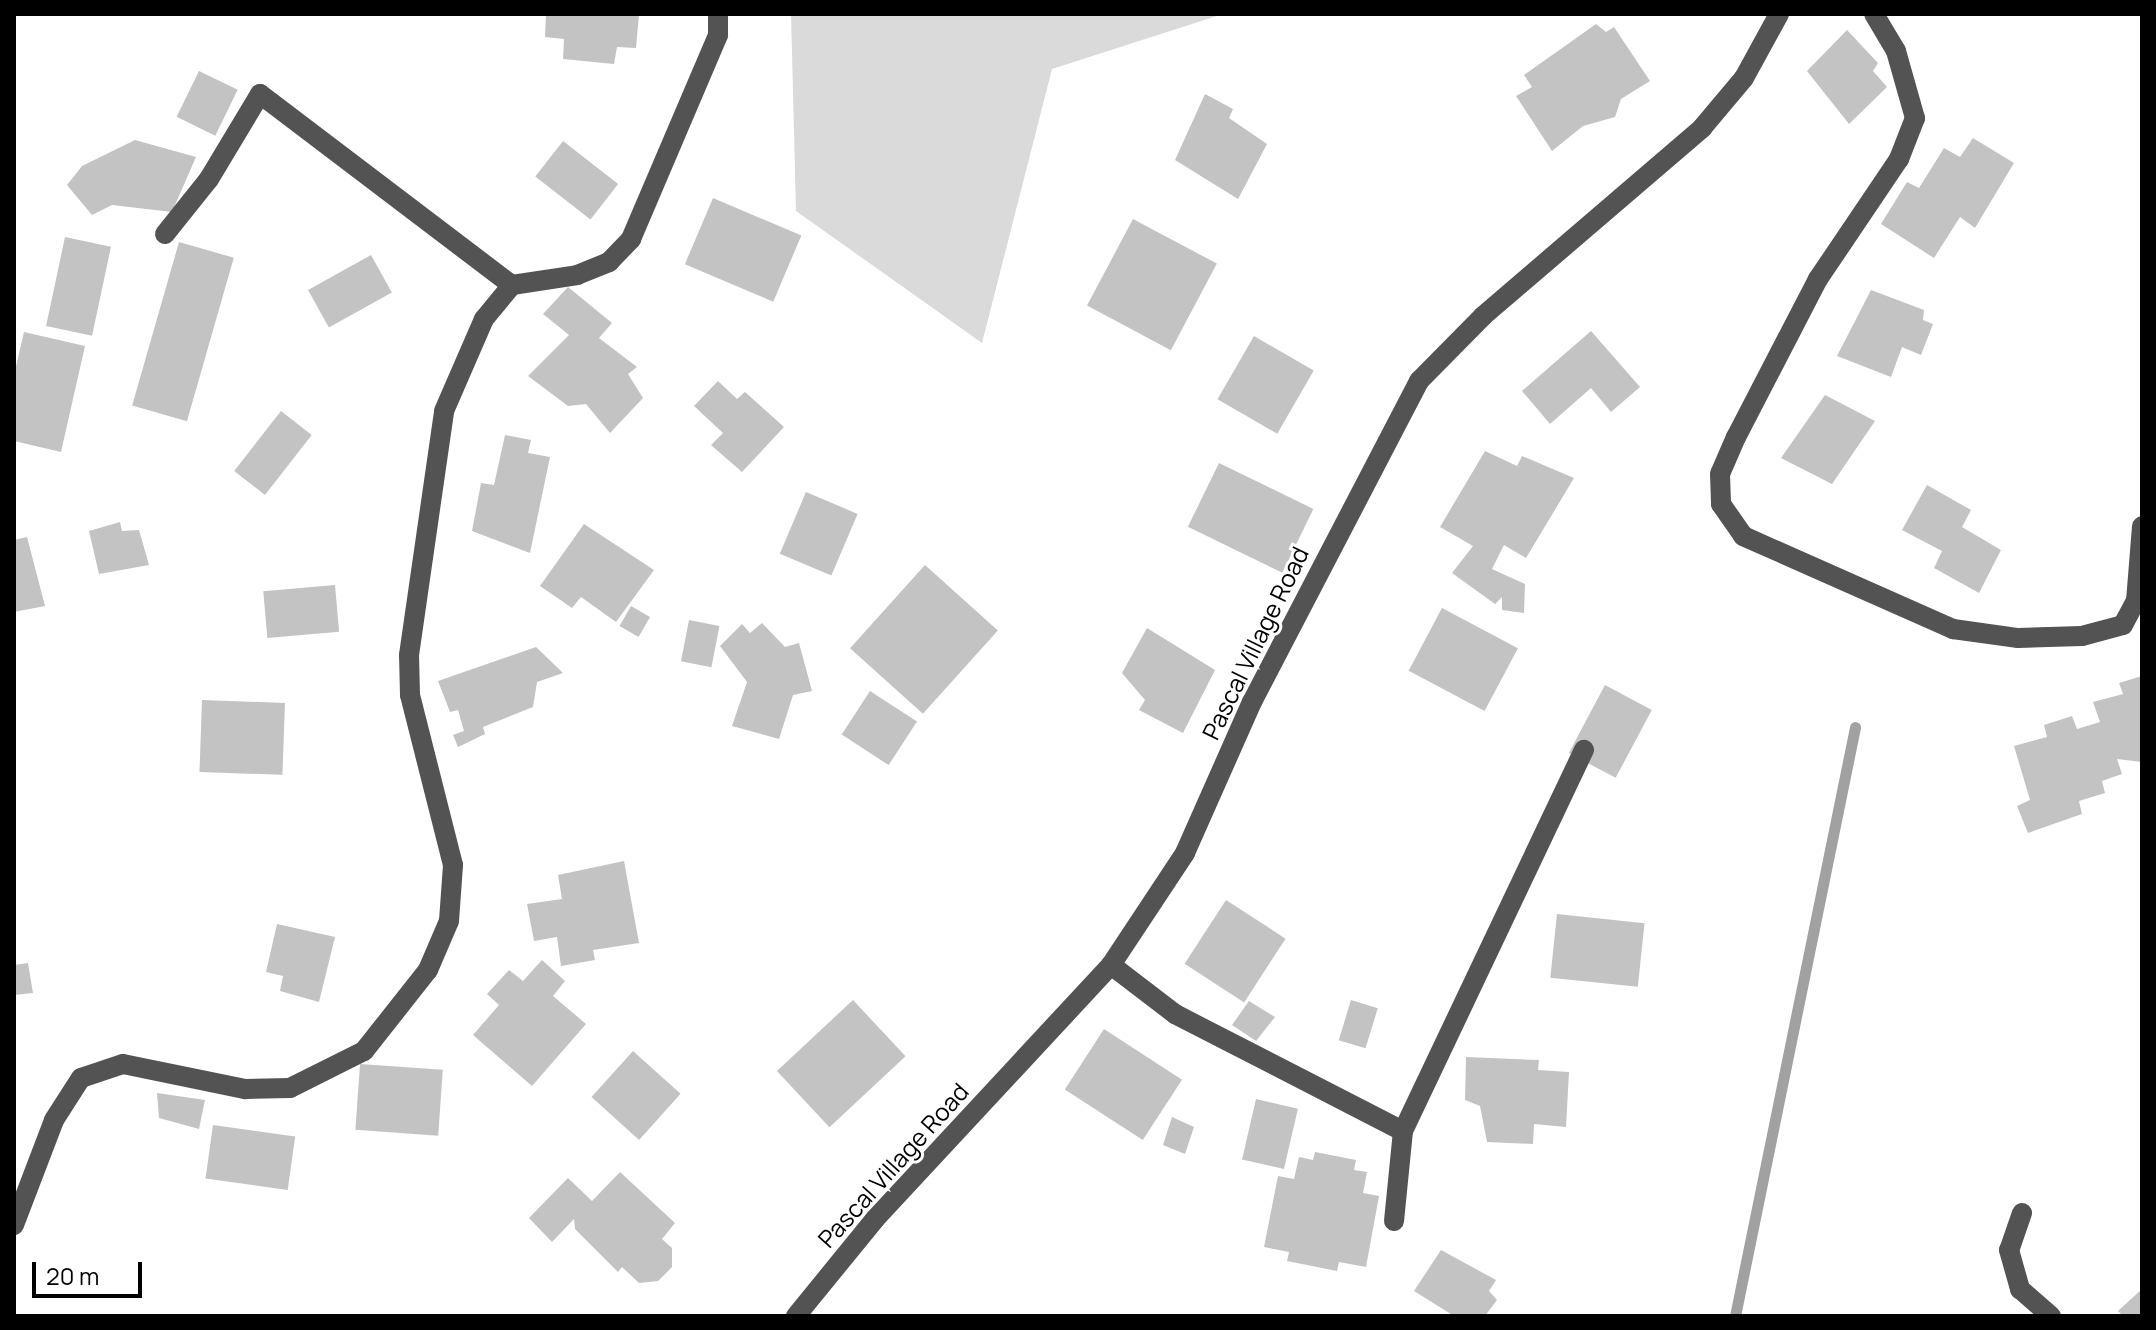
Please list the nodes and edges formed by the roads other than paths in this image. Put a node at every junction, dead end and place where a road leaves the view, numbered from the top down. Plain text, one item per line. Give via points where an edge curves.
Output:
1 (718, 14) edge
2 (1779, 14) edge
3 (1874, 14) edge
4 (165, 234) dead end
5 (512, 285) junction
6 (2142, 526) edge
7 (1584, 750) dead end
8 (1111, 965) junction
9 (1403, 1131) junction
10 (2022, 1213) dead end
11 (1394, 1221) dead end
12 (14, 1225) edge
13 (796, 1316) edge
14 (2051, 1316) edge

1 - 5 street via 718,35 631,239 609,262 577,275
2 - 8 street, Pascal Village Road via 1744,78 1702,128 1483,316 1419,381 1252,702 1185,853
3 - 6 street via 1896,51 1915,118 1899,159 1818,279 1736,437 1720,474 1721,504 1743,536 1953,629 2018,638 2082,636 2123,625 2136,601
4 - 5 street via 209,179 260,94
5 - 12 street via 484,319 444,411 409,655 410,695 453,865 449,921 428,970 364,1051 290,1088 245,1089 123,1064 81,1078 54,1120
7 - 9 street
8 - 9 street via 1175,1014
8 - 13 street, Pascal Village Road via 875,1219
9 - 11 street
10 - 14 street via 2009,1250 2020,1289

